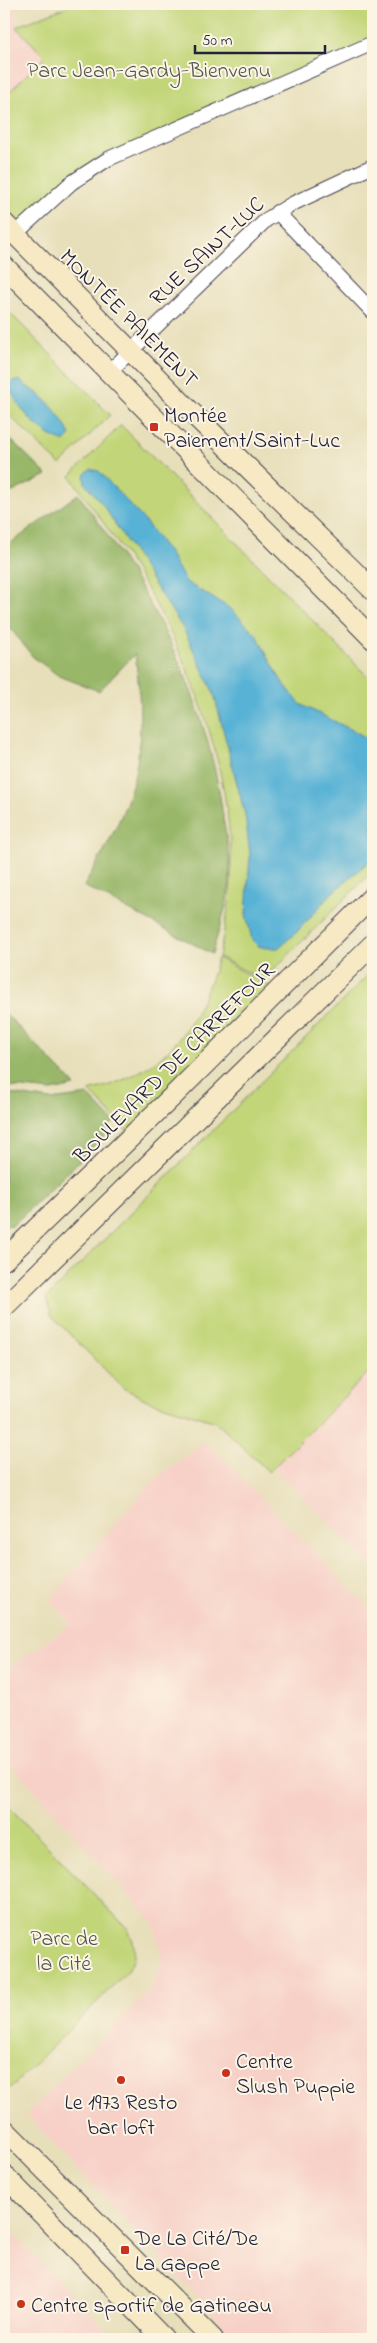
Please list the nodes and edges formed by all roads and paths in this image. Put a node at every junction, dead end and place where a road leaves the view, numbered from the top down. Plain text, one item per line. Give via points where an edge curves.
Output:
1 (373, 43) edge
2 (373, 166) edge
3 (277, 212) junction
4 (9, 228) edge
5 (4, 266) edge
6 (373, 312) edge
7 (130, 351) junction
8 (109, 372) junction
9 (373, 590) edge
10 (373, 639) edge
11 (373, 896) edge
12 (373, 944) edge
13 (4, 1260) edge
14 (4, 1307) edge
15 (4, 2129) edge
16 (4, 2175) edge
17 (210, 2338) edge
18 (164, 2339) edge

1 - 4 street via 108,159
2 - 3 street, RUE SAINT-LUC
3 - 6 street
3 - 7 street, RUE SAINT-LUC
4 - 7 street, MONTÉE PAIEMENT
5 - 8 street
7 - 8 street, RUE SAINT-LUC
7 - 9 street, MONTÉE PAIEMENT
8 - 10 street
11 - 13 street, BOULEVARD DE CARREFOUR
12 - 14 street
15 - 17 street
16 - 18 street

